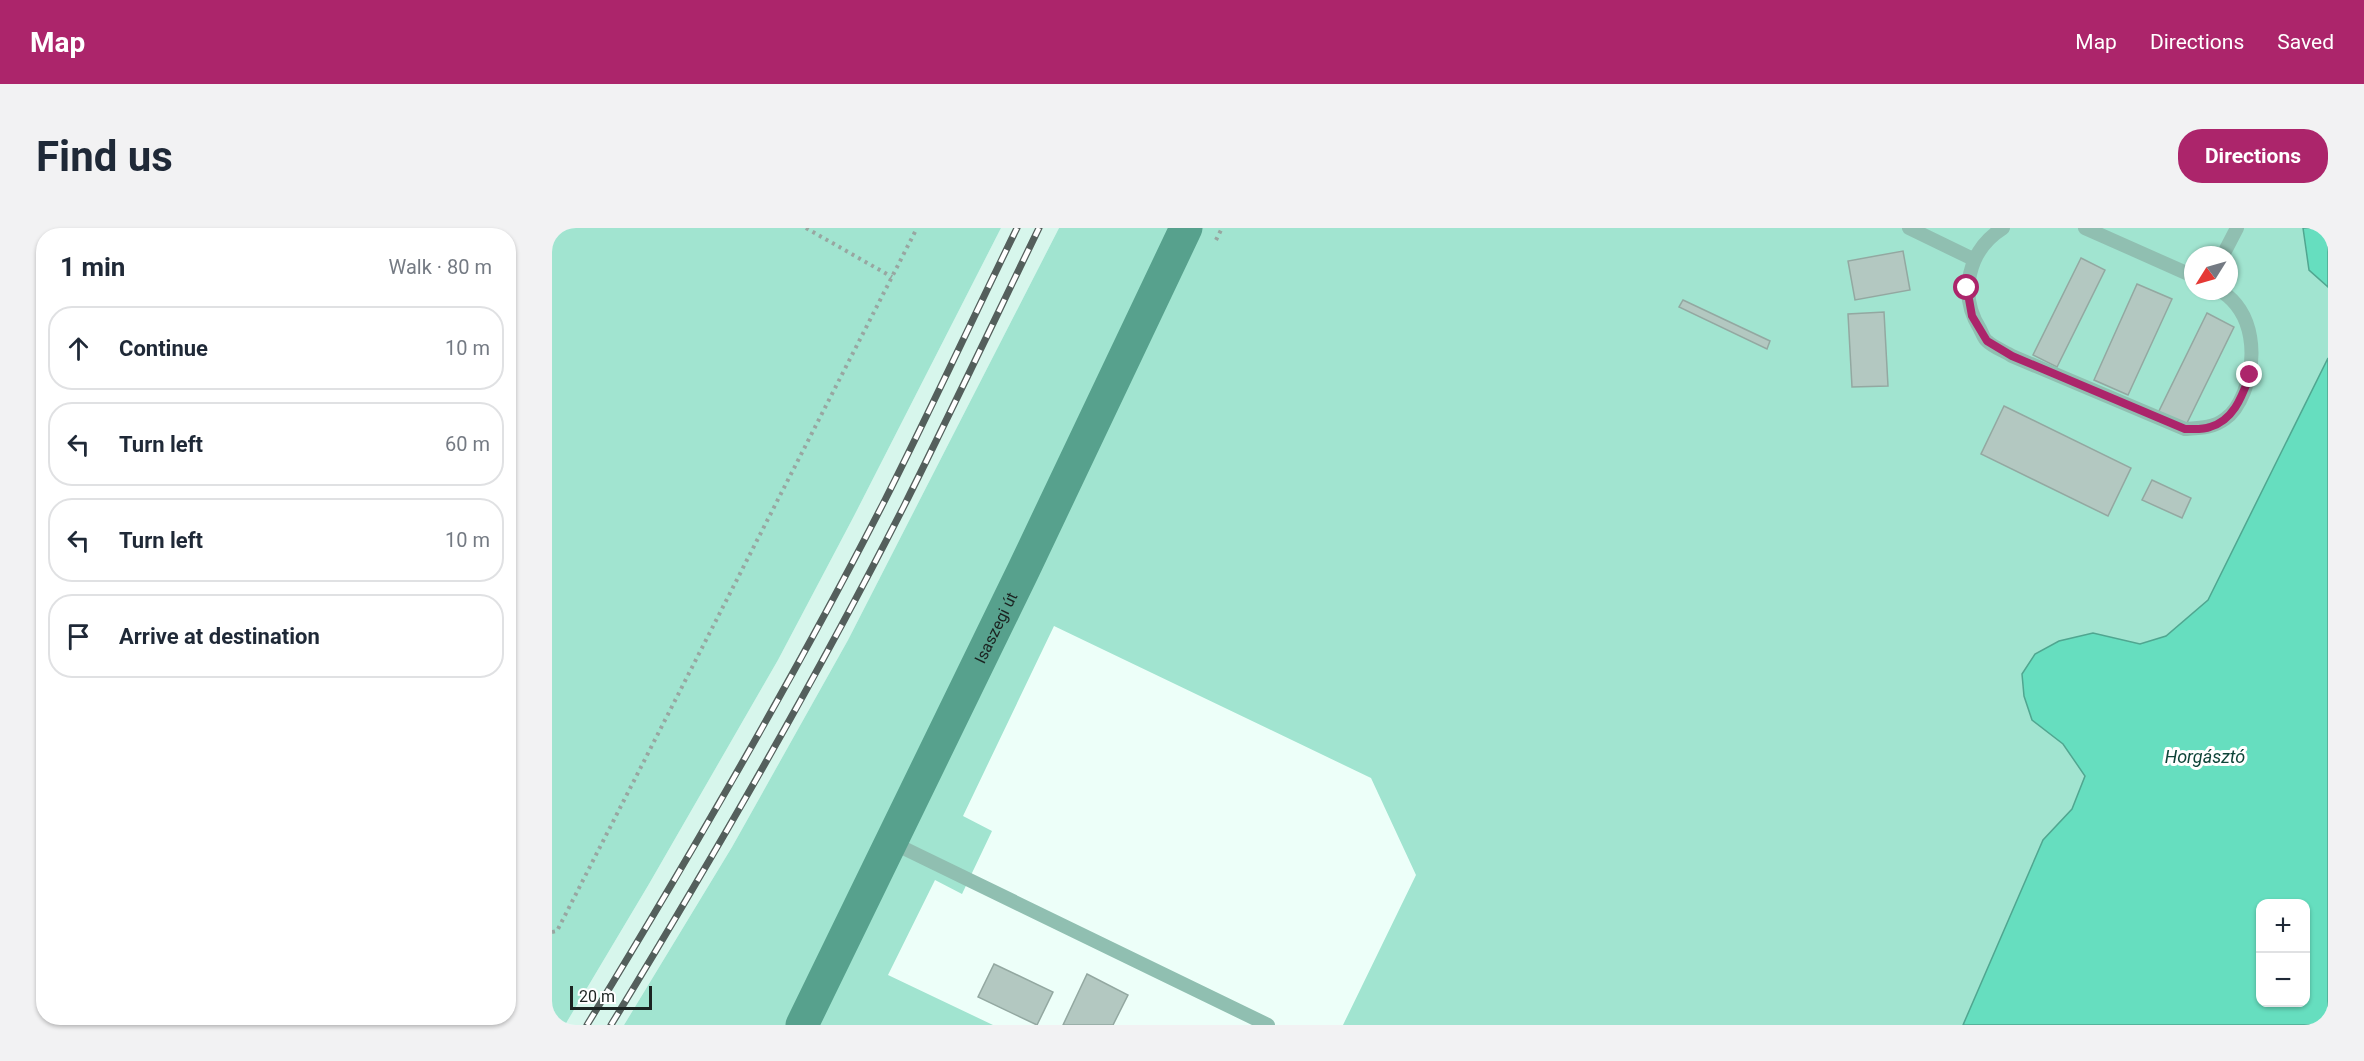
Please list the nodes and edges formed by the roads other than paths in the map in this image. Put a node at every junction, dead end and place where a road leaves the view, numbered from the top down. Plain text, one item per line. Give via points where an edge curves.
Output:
1 (1186, 228) edge
2 (1909, 228) edge
3 (2003, 228) edge
4 (2085, 228) edge
5 (2237, 228) edge
6 (2228, 246) edge
7 (1974, 259) junction
8 (2184, 272) edge
9 (2230, 300) edge
10 (891, 842) junction
11 (802, 1025) edge
12 (1268, 1025) edge

1 - 10 main road, Isaszegi út
2 - 7 lane
3 - 7 lane via 1990,236
4 - 8 lane
5 - 6 lane
7 - 9 lane via 1967,288 1972,316 1987,341 2012,356 2185,429 2210,428 2227,418 2240,403 2250,375 2249,328
10 - 11 main road, Isaszegi út
10 - 12 lane

